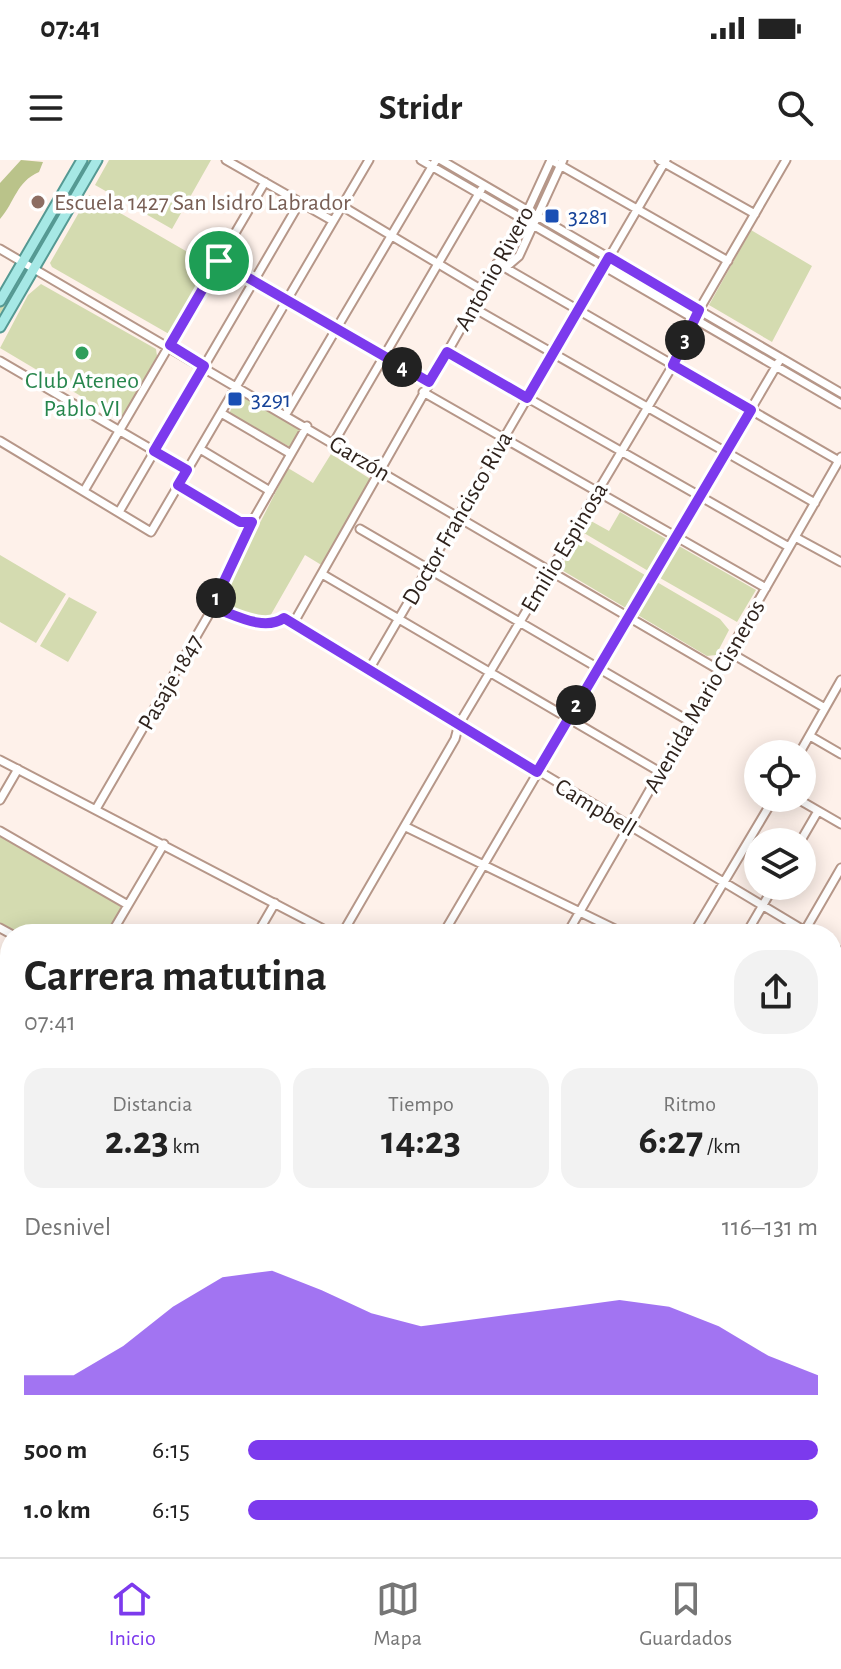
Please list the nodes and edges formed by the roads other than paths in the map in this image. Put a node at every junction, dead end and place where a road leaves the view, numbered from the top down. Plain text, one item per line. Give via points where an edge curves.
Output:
1 (82, 160) edge
2 (97, 160) edge
3 (226, 160) edge
4 (369, 160) edge
5 (421, 160) edge
6 (551, 160) edge
7 (785, 160) edge
8 (663, 161) edge
9 (436, 162) edge
10 (562, 162) edge
11 (265, 182) junction
12 (484, 185) junction
13 (479, 194) junction
14 (300, 202) junction
15 (342, 206) junction
16 (638, 209) junction
17 (528, 210) junction
18 (755, 214) junction
19 (538, 216) junction
20 (523, 219) junction
21 (333, 221) junction
22 (534, 225) junction
23 (391, 236) junction
24 (0, 249) edge
25 (609, 257) junction
26 (219, 261) junction
27 (728, 261) junction
28 (22, 262) junction
29 (438, 263) junction
30 (501, 266) junction
31 (604, 266) junction
32 (34, 268) junction
33 (254, 281) junction
34 (482, 290) junction
35 (287, 300) junction
36 (0, 301) edge
37 (472, 307) junction
38 (699, 310) junction
39 (578, 311) junction
40 (695, 319) junction
41 (0, 327) edge
42 (337, 329) junction
43 (170, 345) junction
44 (447, 352) junction
45 (553, 353) junction
46 (384, 356) junction
47 (781, 358) junction
48 (0, 361) edge
49 (673, 365) junction
50 (204, 366) junction
51 (776, 366) junction
52 (429, 382) junction
53 (237, 385) junction
54 (423, 392) junction
55 (841, 393) edge
56 (527, 398) junction
57 (841, 404) edge
58 (648, 408) junction
59 (751, 410) junction
60 (221, 413) junction
61 (286, 414) junction
62 (307, 426) junction
63 (120, 431) junction
64 (504, 438) junction
65 (0, 441) edge
66 (334, 442) junction
67 (200, 449) junction
68 (154, 451) junction
69 (622, 452) junction
70 (726, 452) junction
71 (291, 454) junction
72 (840, 459) edge
73 (379, 469) junction
74 (187, 470) junction
75 (178, 485) junction
76 (84, 491) junction
77 (270, 491) junction
78 (598, 493) junction
79 (701, 496) junction
80 (815, 503) junction
81 (119, 512) junction
82 (458, 516) junction
83 (252, 522) junction
84 (360, 529) dead end
85 (795, 537) junction
86 (677, 538) junction
87 (789, 547) junction
88 (841, 562) edge
89 (428, 568) junction
90 (549, 569) junction
91 (322, 574) junction
92 (766, 588) junction
93 (212, 607) junction
94 (628, 616) junction
95 (398, 619) junction
96 (519, 622) junction
97 (293, 624) junction
98 (729, 652) junction
99 (370, 668) junction
100 (598, 668) junction
101 (719, 670) junction
102 (490, 672) junction
103 (841, 680) edge
104 (825, 708) junction
105 (568, 718) junction
106 (689, 721) junction
107 (459, 724) junction
108 (810, 736) junction
109 (808, 740) edge
110 (841, 754) edge
111 (0, 760) edge
112 (18, 769) junction
113 (537, 772) junction
114 (660, 772) junction
115 (0, 800) edge
116 (96, 809) junction
117 (818, 811) joint
118 (766, 812) edge
119 (841, 824) edge
120 (406, 827) junction
121 (629, 827) junction
122 (808, 828) edge
123 (0, 831) edge
124 (164, 844) junction
125 (483, 865) junction
126 (841, 868) edge
127 (723, 883) junction
128 (766, 900) edge
129 (275, 903) junction
130 (128, 905) junction
131 (762, 906) junction
132 (580, 912) junction
133 (117, 924) edge
134 (263, 924) edge
135 (314, 924) edge
136 (348, 924) edge
137 (449, 924) edge
138 (573, 924) edge
139 (605, 924) edge
140 (699, 924) edge
141 (752, 924) edge
142 (791, 924) edge
143 (811, 924) edge

1 - 28 main road
2 - 32 main road
3 - 11 street
4 - 15 street
5 - 9 street
6 - 10 street
6 - 17 street, Antonio Rivero
7 - 18 street, Emilio Espinosa
8 - 16 street, Doctor Francisco Riva
8 - 18 street
9 - 12 street
9 - 13 street
9 - 23 street
10 - 16 street
10 - 19 street, Antonio Rivero
11 - 14 street
11 - 26 street
12 - 13 street
12 - 17 street
13 - 20 street
13 - 29 street
14 - 21 street
14 - 33 street
15 - 21 street
15 - 23 street
16 - 25 street, Doctor Francisco Riva
16 - 27 street
17 - 19 street
17 - 20 street, Antonio Rivero
18 - 27 street, Emilio Espinosa
19 - 22 street, Antonio Rivero
19 - 25 street
20 - 22 street
20 - 30 street, Antonio Rivero
21 - 35 street
22 - 30 street, Antonio Rivero via 519,256
22 - 31 street
23 - 29 street
23 - 42 street
24 - 28 street, Garzón
25 - 31 street, Doctor Francisco Riva
25 - 38 street
26 - 33 street
26 - 43 street
27 - 38 street, Emilio Espinosa
28 - 32 street, Garzón
28 - 36 main road
29 - 34 street
29 - 46 street
30 - 34 street, Antonio Rivero
30 - 39 street
31 - 39 street, Doctor Francisco Riva
31 - 40 street
32 - 41 main road
32 - 43 street, Garzón
33 - 35 street
33 - 50 street
34 - 37 street, Antonio Rivero
35 - 42 street
35 - 53 street
37 - 44 street, Antonio Rivero
37 - 45 street
38 - 40 street, Emilio Espinosa
38 - 47 street
39 - 45 street, Doctor Francisco Riva
39 - 49 street
40 - 49 street, Emilio Espinosa
40 - 51 street
42 - 46 street
42 - 61 street
43 - 50 street, Garzón
43 - 63 street
44 - 52 street, Antonio Rivero
44 - 56 street
45 - 56 street, Doctor Francisco Riva
45 - 58 street
46 - 52 street
46 - 66 street
47 - 51 street
47 - 55 street
48 - 63 street
49 - 58 street, Emilio Espinosa
49 - 59 street
50 - 53 street, Garzón
50 - 68 street
51 - 57 street
51 - 59 street
52 - 54 street, Antonio Rivero
53 - 60 street
53 - 61 street, Garzón
54 - 64 street
54 - 73 street, Antonio Rivero
56 - 64 street, Doctor Francisco Riva
56 - 69 street
58 - 69 street, Emilio Espinosa
58 - 70 street
59 - 70 street
59 - 72 street
60 - 67 street
60 - 71 street
61 - 62 street, Garzón
62 - 66 street, Garzón
62 - 71 street, Pasaje 1847
63 - 68 street
63 - 76 street
64 - 78 street
64 - 82 street, Doctor Francisco Riva
65 - 76 street
66 - 73 street, Garzón
67 - 74 street
67 - 77 street
68 - 74 street
68 - 81 street
69 - 78 street, Emilio Espinosa
69 - 79 street
70 - 79 street
70 - 80 street
71 - 77 street, Pasaje 1847
72 - 80 street, Avenida Mario Cisneros
73 - 82 street, Garzón
73 - 91 street, Antonio Rivero via 379,478
74 - 75 street
75 - 81 street via 151,532
75 - 83 street via 240,522
76 - 81 street
77 - 83 street, Pasaje 1847
78 - 86 street
78 - 90 street, Emilio Espinosa
79 - 86 street
79 - 87 street
80 - 85 street, Avenida Mario Cisneros
82 - 89 street, Doctor Francisco Riva
82 - 90 street, Garzón
83 - 93 street, Pasaje 1847
84 - 89 street
85 - 87 street, Avenida Mario Cisneros
85 - 88 street
86 - 92 street
86 - 94 street
87 - 92 street, Avenida Mario Cisneros
89 - 95 street, Doctor Francisco Riva
89 - 96 street
90 - 94 street, Garzón
90 - 96 street, Emilio Espinosa
91 - 95 street
91 - 97 street, Antonio Rivero
92 - 98 street, Avenida Mario Cisneros
93 - 97 street, Campbell via 259,623 284,618
93 - 116 street, Pasaje 1847
94 - 100 street
94 - 101 street, Garzón
95 - 99 street, Doctor Francisco Riva
95 - 102 street
96 - 100 street
96 - 102 street, Emilio Espinosa
97 - 99 street, Campbell
98 - 101 street, Avenida Mario Cisneros
98 - 104 street
99 - 107 street, Campbell
100 - 105 street
100 - 106 street
101 - 106 street, Avenida Mario Cisneros
102 - 105 street
102 - 107 street, Emilio Espinosa
103 - 104 street
104 - 108 street
105 - 113 street
105 - 114 street
106 - 114 street, Avenida Mario Cisneros
107 - 113 street, Campbell
107 - 120 street, Emilio Espinosa
108 - 109 street
108 - 110 street
111 - 112 street
112 - 115 street
112 - 116 street
113 - 121 street, Campbell
113 - 125 street
114 - 121 street, Avenida Mario Cisneros
116 - 124 street
117 - 119 street
117 - 122 street
118 - 127 street
120 - 125 street
120 - 136 street, Emilio Espinosa
121 - 127 street, Campbell
121 - 132 street, Avenida Mario Cisneros
123 - 130 street
124 - 129 street
124 - 130 street
125 - 132 street
125 - 137 street
126 - 143 street
127 - 131 street, Campbell
127 - 140 street
128 - 131 street
129 - 134 street
129 - 135 street
130 - 133 street
131 - 141 street
131 - 142 street, Campbell
132 - 138 street, Avenida Mario Cisneros
132 - 139 street

